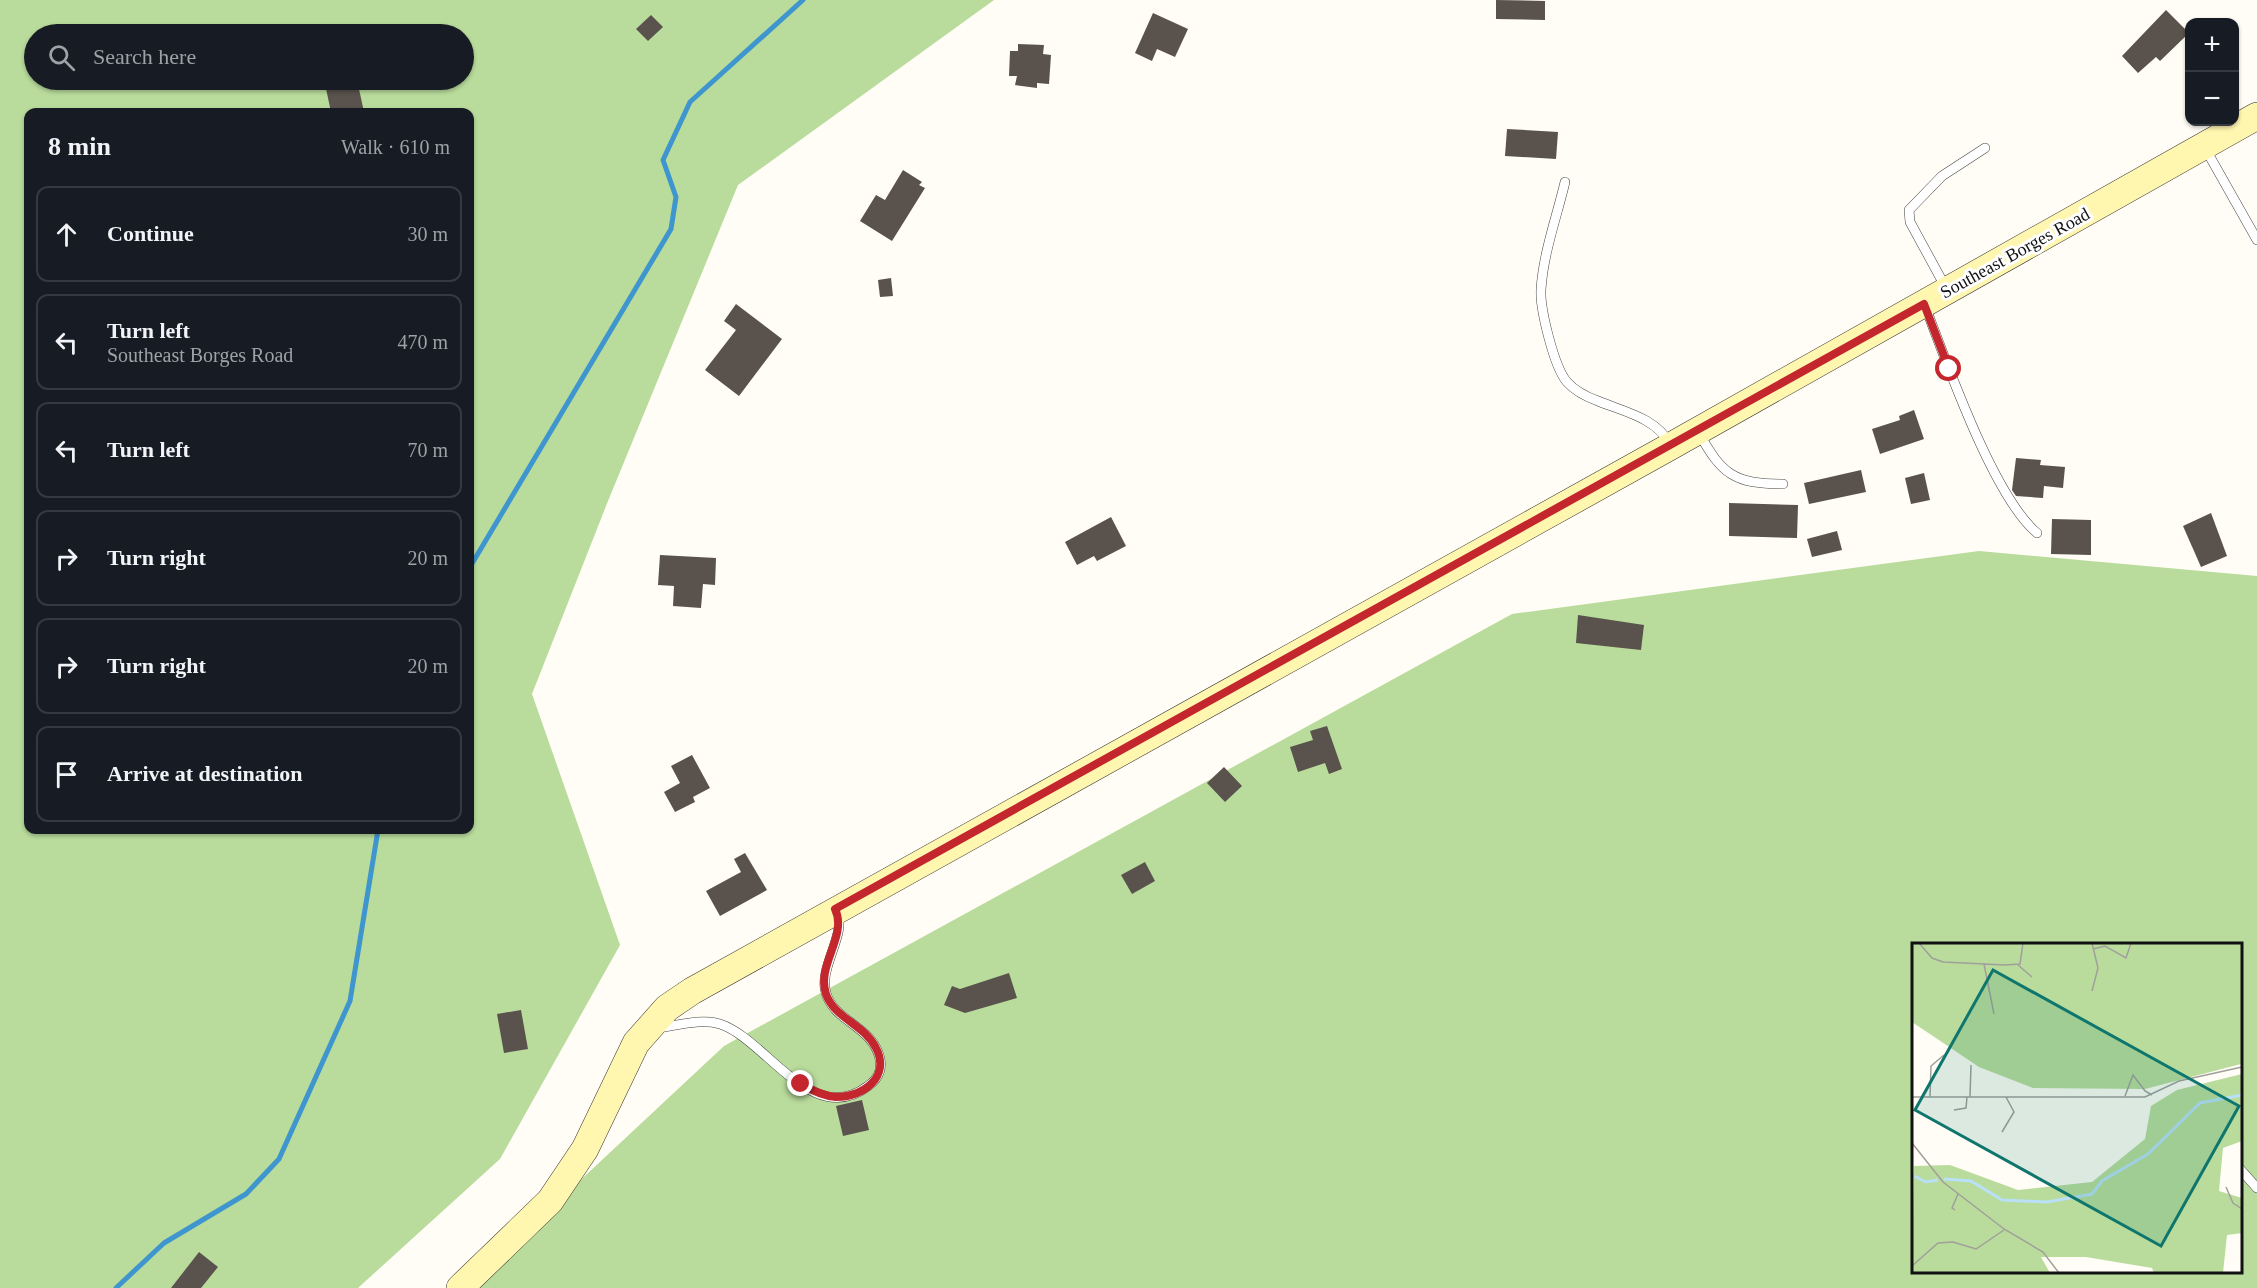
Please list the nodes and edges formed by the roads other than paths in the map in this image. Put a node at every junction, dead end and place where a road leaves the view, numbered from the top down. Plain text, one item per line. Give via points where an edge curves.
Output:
1 (2257, 116) edge
2 (2204, 145) junction
3 (1985, 148) dead end
4 (1565, 182) dead end
5 (2257, 240) edge
6 (1936, 298) junction
7 (1698, 431) junction
8 (1671, 446) junction
9 (1782, 484) dead end
10 (2037, 532) dead end
11 (835, 909) junction
12 (645, 1030) junction
13 (2242, 1170) edge
14 (2257, 1188) edge
15 (460, 1288) edge

1 - 2 street, Southeast Borges Road
2 - 5 lane
2 - 6 street, Southeast Borges Road
3 - 6 lane via 1942,176 1909,210
4 - 8 lane via 1541,291 1559,369 1584,396 1657,426
6 - 7 street, Southeast Borges Road
6 - 10 lane via 1989,460 2025,522
7 - 8 street, Southeast Borges Road
7 - 9 lane via 1716,462 1737,480
8 - 11 street, Southeast Borges Road
11 - 12 street, Southeast Borges Road via 692,991
11 - 12 lane via 838,924 826,969 825,993 877,1048 881,1066 874,1082 862,1091 833,1097 813,1090 788,1077 735,1030 718,1023
12 - 15 street, Southeast Borges Road via 627,1057 568,1177 519,1234
13 - 14 lane

